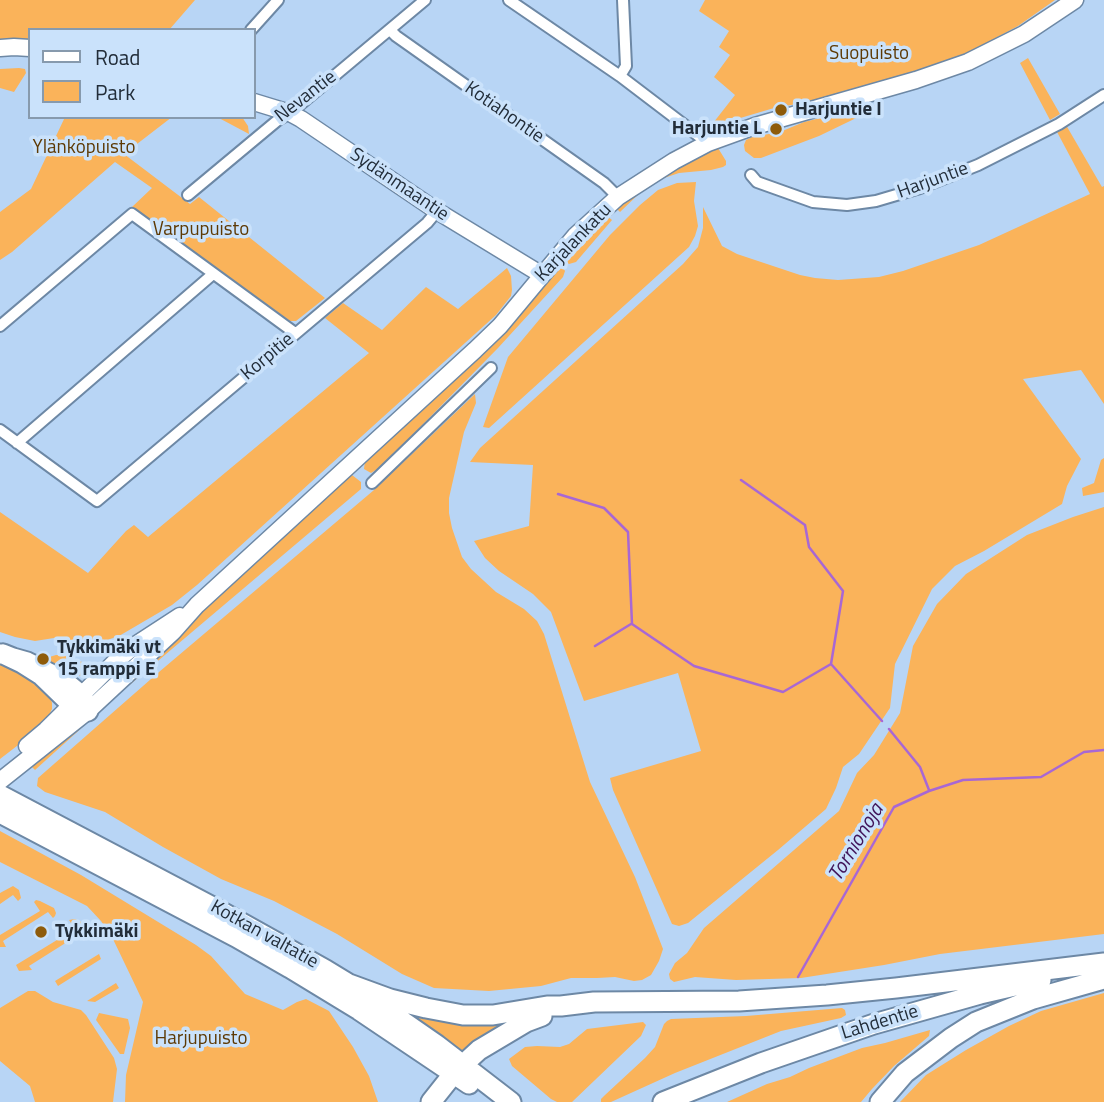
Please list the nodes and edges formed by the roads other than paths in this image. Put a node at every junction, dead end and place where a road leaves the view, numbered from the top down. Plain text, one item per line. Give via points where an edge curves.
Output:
1 (278, 0) edge
2 (425, 0) edge
3 (509, 0) edge
4 (623, 0) edge
5 (1075, 0) edge
6 (253, 28) edge
7 (390, 30) junction
8 (0, 48) edge
9 (28, 48) edge
10 (620, 76) junction
11 (1104, 95) edge
12 (256, 103) edge
13 (290, 113) junction
14 (708, 143) junction
15 (751, 175) dead end
16 (188, 195) dead end
17 (618, 197) junction
18 (437, 211) junction
19 (213, 274) junction
20 (542, 275) junction
21 (0, 326) edge
22 (295, 333) junction
23 (491, 368) dead end
24 (0, 430) edge
25 (17, 443) junction
26 (372, 483) dead end
27 (1, 654) edge
28 (80, 703) junction
29 (22, 757) junction
30 (0, 768) edge
31 (0, 782) edge
32 (0, 794) edge
33 (0, 813) edge
34 (1104, 965) edge
35 (1104, 979) edge
36 (349, 984) junction
37 (561, 1006) junction
38 (458, 1068) junction
39 (431, 1102) edge
40 (492, 1102) edge
41 (511, 1102) edge
42 (663, 1102) edge
43 (880, 1102) edge

1 - 6 street
2 - 7 street, Nevantie
3 - 10 street
4 - 10 street via 626,66
5 - 14 main road, Karjalankatu via 1024,34 968,62
7 - 13 street, Nevantie
7 - 17 street, Kotiahontie
8 - 9 main road
10 - 14 street
11 - 15 street, Harjuntie via 978,165 876,201 847,205 813,202 757,182
12 - 13 main road, Sydänmaantie
13 - 16 street, Nevantie
13 - 18 main road, Sydänmaantie
14 - 17 main road, Karjalankatu
17 - 20 main road, Karjalankatu via 575,236
18 - 20 main road, Sydänmaantie
18 - 22 street, Korpitie
19 - 21 street via 132,214
19 - 22 street
19 - 25 street
20 - 28 main road, Karjalankatu via 500,326 173,632
22 - 25 street, Korpitie via 97,500
23 - 26 street
24 - 25 street
27 - 28 highway via 32,669
28 - 29 main road, Karjalankatu
29 - 30 main road, Karjalankatu
29 - 31 main road, Karjalankatu
32 - 36 highway, Kotkan valtatie
33 - 38 highway, Kotkan valtatie via 264,953
34 - 37 highway via 827,995
34 - 42 highway, Lahdentie via 904,1015
35 - 43 highway via 1033,999 976,1022 905,1073
36 - 37 highway via 442,1012 501,1014
36 - 38 highway, Kotkan valtatie
37 - 38 highway via 507,1032
38 - 39 highway
38 - 40 highway, Kotkan valtatie
38 - 41 highway, Kotkan valtatie

